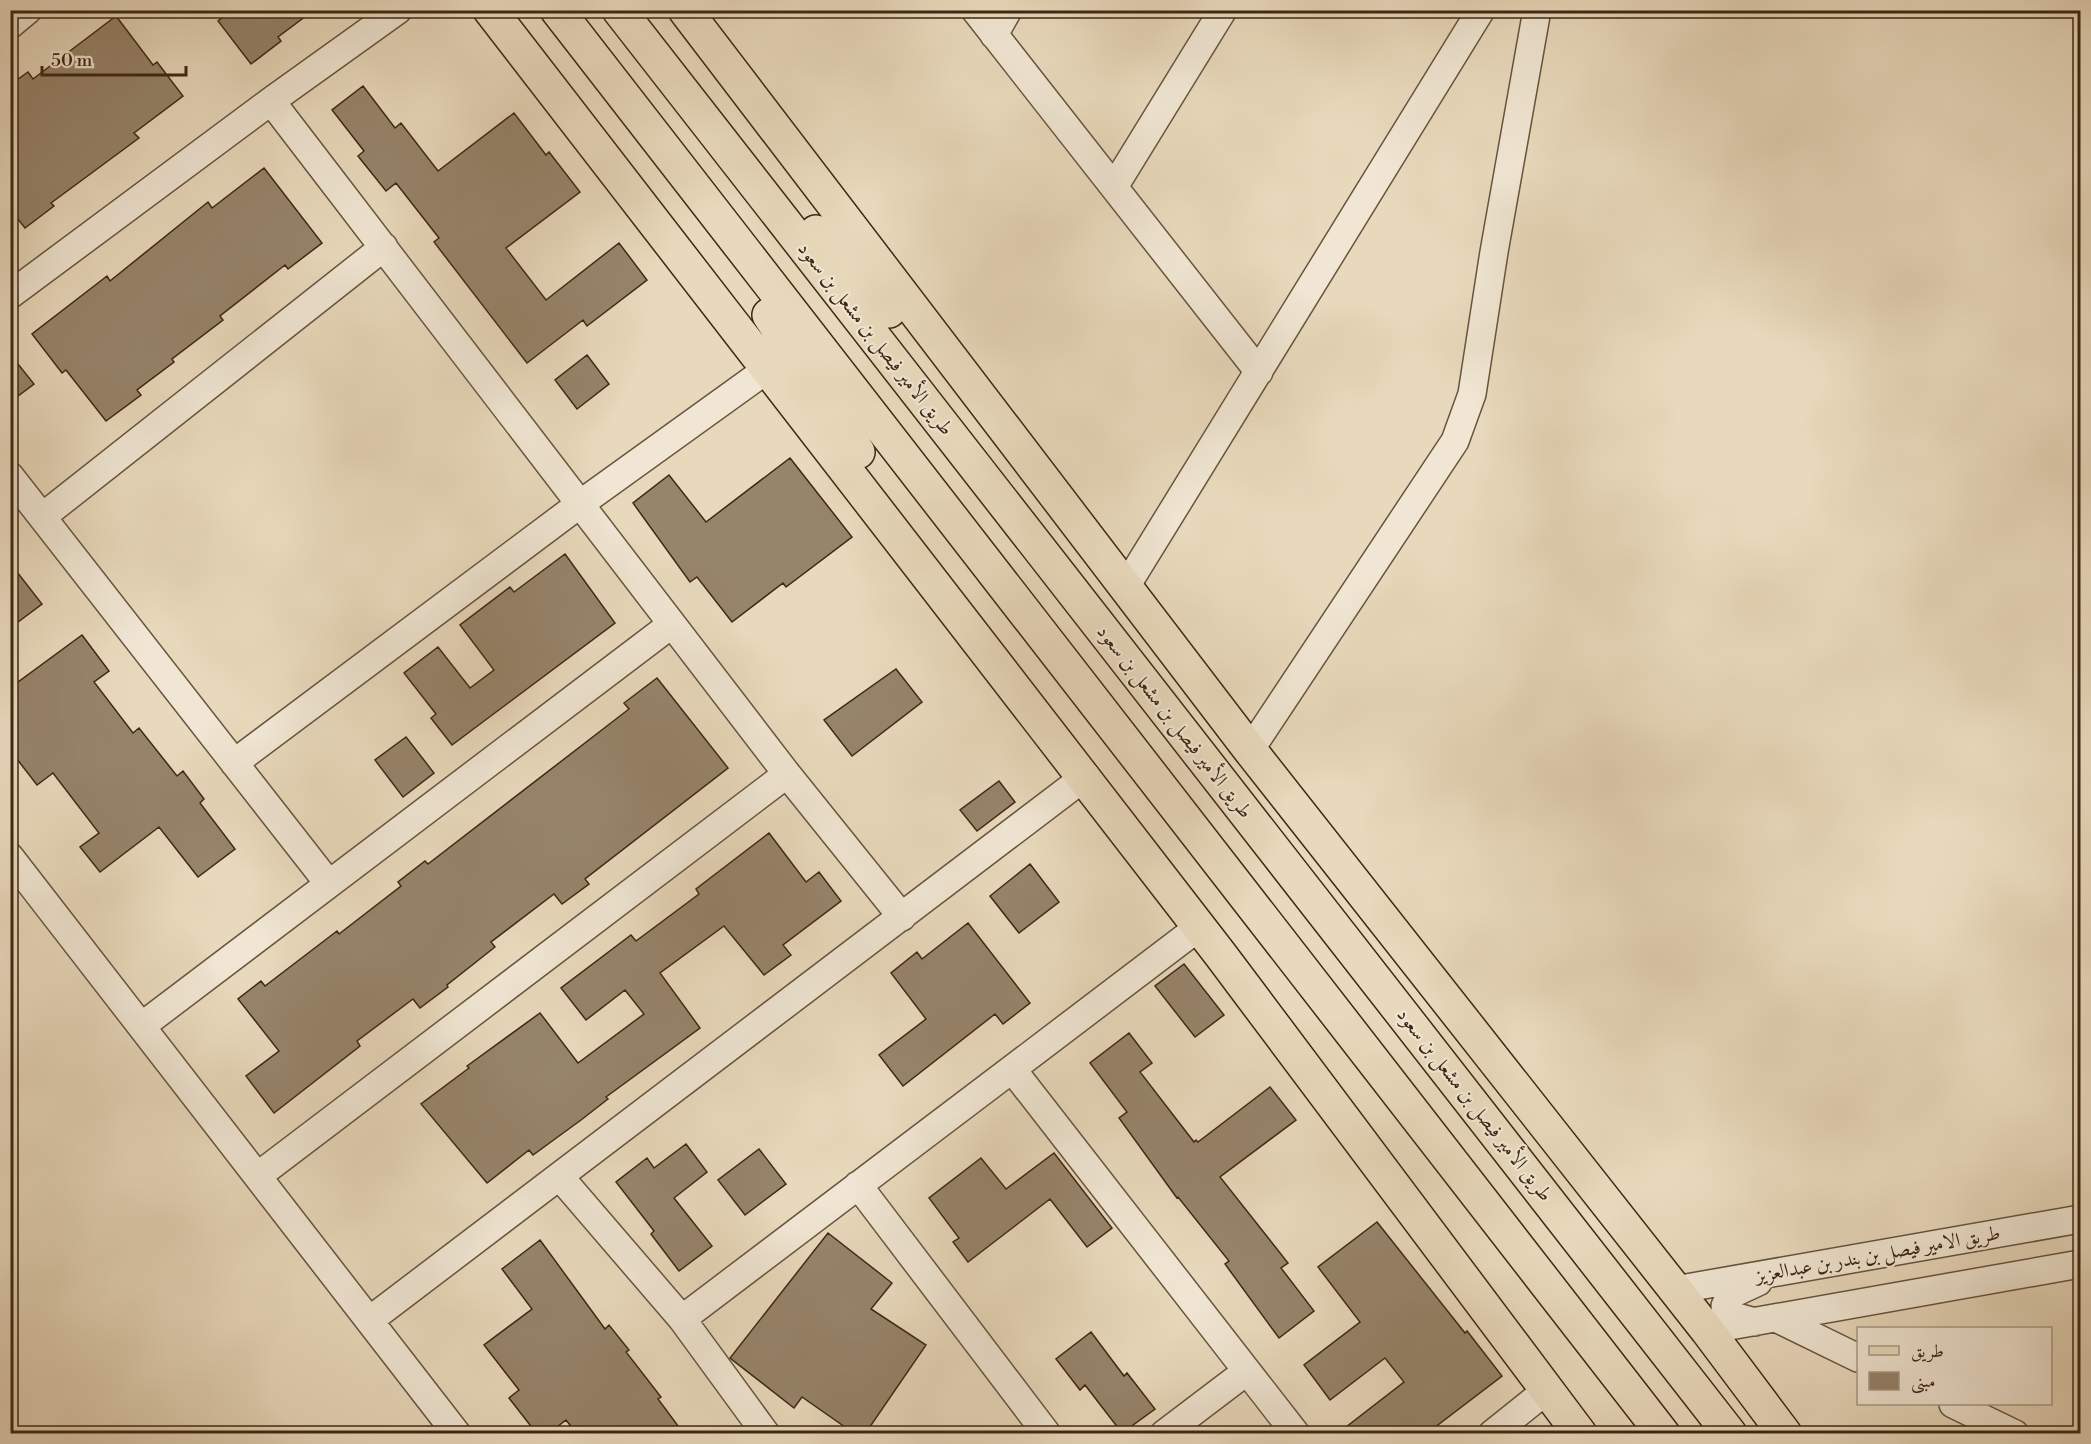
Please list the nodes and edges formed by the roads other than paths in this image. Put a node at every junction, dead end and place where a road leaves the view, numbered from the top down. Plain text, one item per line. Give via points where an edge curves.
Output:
1 (28, 10) edge
2 (398, 10) edge
3 (490, 10) edge
4 (557, 10) edge
5 (619, 10) edge
6 (685, 10) edge
7 (975, 10) edge
8 (1008, 10) edge
9 (1223, 10) edge
10 (1481, 10) edge
11 (1537, 10) edge
12 (10, 24) edge
13 (994, 35) junction
14 (671, 77) junction
15 (271, 101) junction
16 (647, 127) junction
17 (1114, 187) junction
18 (384, 248) junction
19 (10, 295) edge
20 (769, 368) junction
21 (1259, 372) junction
22 (1015, 446) junction
23 (10, 476) edge
24 (580, 504) junction
25 (42, 517) junction
26 (1125, 588) junction
27 (672, 624) junction
28 (1004, 676) junction
29 (1250, 750) junction
30 (234, 763) junction
31 (788, 774) junction
32 (1085, 778) junction
33 (10, 857) edge
34 (329, 884) junction
35 (902, 917) junction
36 (1199, 927) junction
37 (142, 1025) junction
38 (1418, 1033) junction
39 (1012, 1068) junction
40 (258, 1175) junction
41 (560, 1177) junction
42 (858, 1185) junction
43 (2080, 1219) edge
44 (2080, 1264) edge
45 (1778, 1273) junction
46 (1675, 1290) junction
47 (681, 1319) junction
48 (370, 1320) junction
49 (1766, 1320) junction
50 (1707, 1330) junction
51 (1857, 1358) edge
52 (1247, 1371) junction
53 (1547, 1390) junction
54 (1955, 1405) edge
55 (457, 1434) edge
56 (766, 1434) edge
57 (1047, 1434) edge
58 (1164, 1434) edge
59 (1296, 1434) edge
60 (1492, 1434) edge
61 (1580, 1434) edge
62 (1663, 1434) edge
63 (1730, 1434) edge
64 (1785, 1434) edge
65 (2015, 1434) edge

1 - 12 street
2 - 15 street
3 - 20 main road
4 - 16 main road
5 - 14 main road, طريق الأمير فيصل بن مشعل بن سعود
6 - 22 main road
7 - 13 street
8 - 13 street
9 - 17 street
10 - 21 street
11 - 29 street via 1472,394 1455,441
13 - 17 street
14 - 22 main road
14 - 38 main road, طريق الأمير فيصل بن مشعل بن سعود
15 - 18 street
15 - 19 street
16 - 28 main road
16 - 62 main road
17 - 21 street
18 - 24 street
18 - 25 street
20 - 24 street
20 - 28 main road
21 - 26 street
22 - 26 main road
23 - 25 street
24 - 27 street
24 - 30 street
25 - 30 street
26 - 29 main road
27 - 31 street
27 - 34 street
28 - 32 main road
29 - 38 main road
29 - 46 main road
30 - 34 street
31 - 35 street
31 - 40 street
32 - 35 street
32 - 36 main road
33 - 37 street
34 - 37 street
35 - 41 street
36 - 39 street
36 - 53 main road
37 - 40 street
38 - 63 main road, طريق الأمير فيصل بن مشعل بن سعود
39 - 42 street
39 - 52 street
40 - 48 street
41 - 47 street
41 - 48 street
42 - 47 street
42 - 57 street
43 - 45 street, طريق الامير فيصل بن بندر بن عبدالعزيز
44 - 49 street
45 - 46 street, طريق الامير فيصل بن بندر بن عبدالعزيز
45 - 49 street via 1730,1294 1725,1306 1726,1314
46 - 50 main road
47 - 56 street
48 - 55 street
49 - 50 street
49 - 51 street
50 - 64 main road
52 - 58 street
52 - 59 street
53 - 60 street
53 - 61 main road
54 - 65 street

